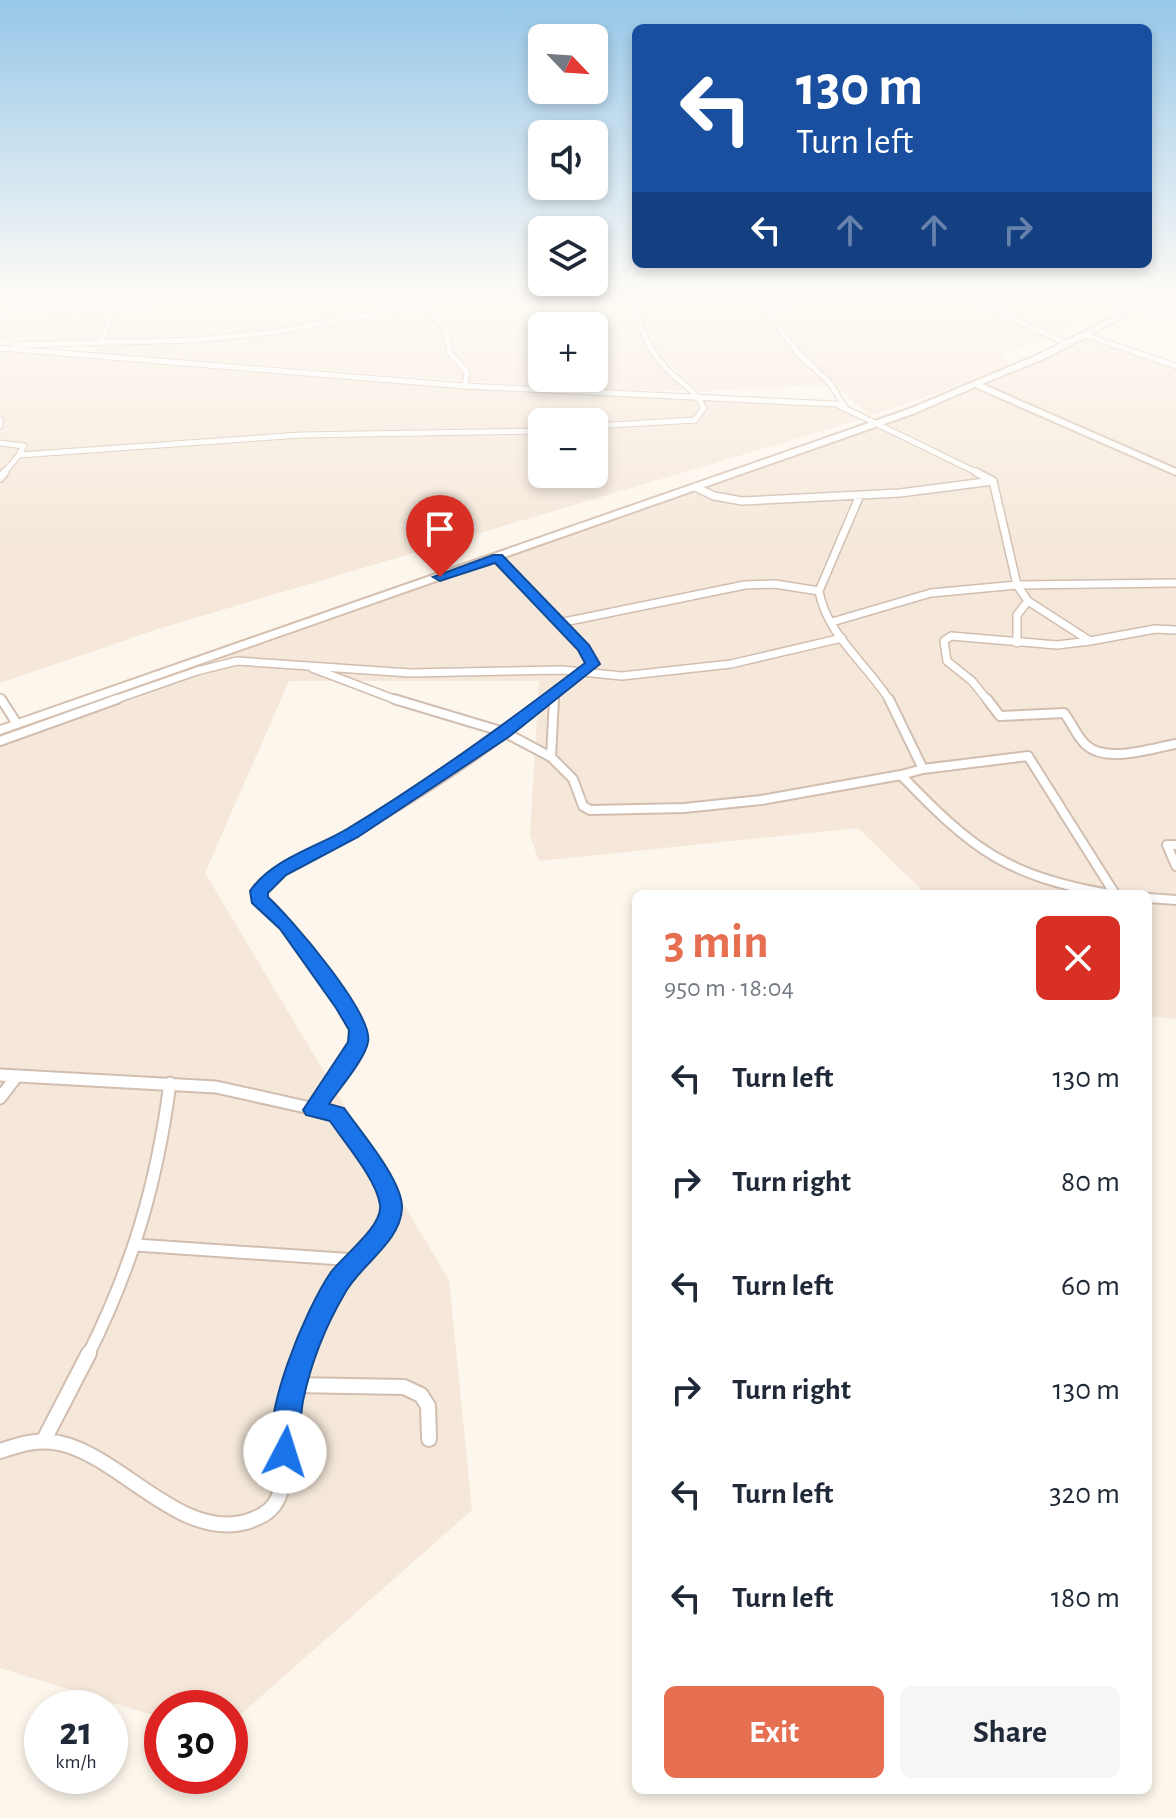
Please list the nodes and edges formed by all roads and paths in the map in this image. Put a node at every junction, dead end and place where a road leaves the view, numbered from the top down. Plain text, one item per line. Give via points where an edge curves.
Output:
1 (390, 380) edge
2 (466, 380) edge
3 (680, 380) edge
4 (827, 380) edge
5 (988, 380) edge
6 (977, 385) junction
7 (465, 386) junction
8 (699, 398) junction
9 (844, 406) junction
10 (0, 419) edge
11 (876, 424) junction
12 (608, 425) edge
13 (0, 426) edge
14 (528, 431) edge
15 (0, 443) edge
16 (19, 455) junction
17 (1176, 472) edge
18 (0, 478) edge
19 (993, 481) junction
20 (695, 487) junction
21 (860, 495) junction
22 (498, 558) junction
23 (1176, 583) edge
24 (1017, 585) junction
25 (819, 591) junction
26 (1028, 601) junction
27 (832, 622) junction
28 (559, 623) junction
29 (1176, 630) edge
30 (842, 638) junction
31 (1090, 641) junction
32 (1017, 643) junction
33 (306, 665) junction
34 (585, 673) junction
35 (556, 692) junction
36 (0, 698) edge
37 (17, 724) junction
38 (0, 730) edge
39 (504, 732) junction
40 (0, 741) edge
41 (1176, 744) edge
42 (551, 757) junction
43 (923, 769) junction
44 (901, 775) junction
45 (1176, 845) edge
46 (1176, 866) edge
47 (1089, 890) edge
48 (1112, 890) edge
49 (1152, 898) edge
50 (1176, 900) edge
51 (0, 1075) edge
52 (16, 1077) junction
53 (170, 1083) junction
54 (0, 1098) edge
55 (314, 1110) junction
56 (136, 1245) junction
57 (356, 1260) junction
58 (294, 1385) junction
59 (45, 1438) junction
60 (429, 1439) dead end
61 (0, 1451) edge

1 - 7 street
2 - 7 street
3 - 8 street
4 - 9 street
5 - 6 main road
6 - 11 main road
6 - 17 main road
7 - 8 street
8 - 9 street
8 - 12 street via 704,408 695,420
9 - 11 street
10 - 13 street
11 - 19 street
11 - 20 main road
14 - 16 street via 301,435
15 - 16 street via 24,446
16 - 18 street
19 - 21 street
19 - 24 street
20 - 21 street via 742,501
20 - 22 main road
21 - 25 street
22 - 28 street
22 - 37 main road
23 - 24 street
24 - 26 street
24 - 27 street via 931,593
25 - 27 street via 822,609
25 - 28 street via 745,585
26 - 31 street
26 - 32 street via 1017,615
27 - 30 street
28 - 34 street via 591,657 593,664
29 - 31 street
30 - 34 street via 731,664 622,676
30 - 43 street via 879,683
31 - 32 street
32 - 41 street via 951,636 944,641 944,655 1000,716 1064,713 1084,743 1108,753
33 - 34 street via 410,673
33 - 39 street via 408,705
33 - 40 street via 263,660 218,664
34 - 35 street
35 - 39 street
35 - 42 street
36 - 37 street
37 - 38 main road
39 - 42 street
39 - 55 street via 352,833 280,871 259,891 259,899 287,925 359,1030 358,1043
42 - 44 street via 573,779 583,806 590,810 761,800
43 - 44 street
43 - 48 street via 1028,756
44 - 47 street via 962,836 998,863
45 - 46 street via 1167,845
49 - 50 street
51 - 52 street
52 - 53 street
52 - 54 street
53 - 55 street via 216,1087
53 - 56 street via 162,1151
55 - 57 street via 337,1114 379,1176 391,1204 390,1222
56 - 57 street
56 - 59 street
57 - 58 street via 318,1316
58 - 59 street via 281,1494 264,1515 236,1525 198,1519 163,1502 119,1469
58 - 60 street via 404,1387 419,1392 429,1403
59 - 61 street via 27,1439

